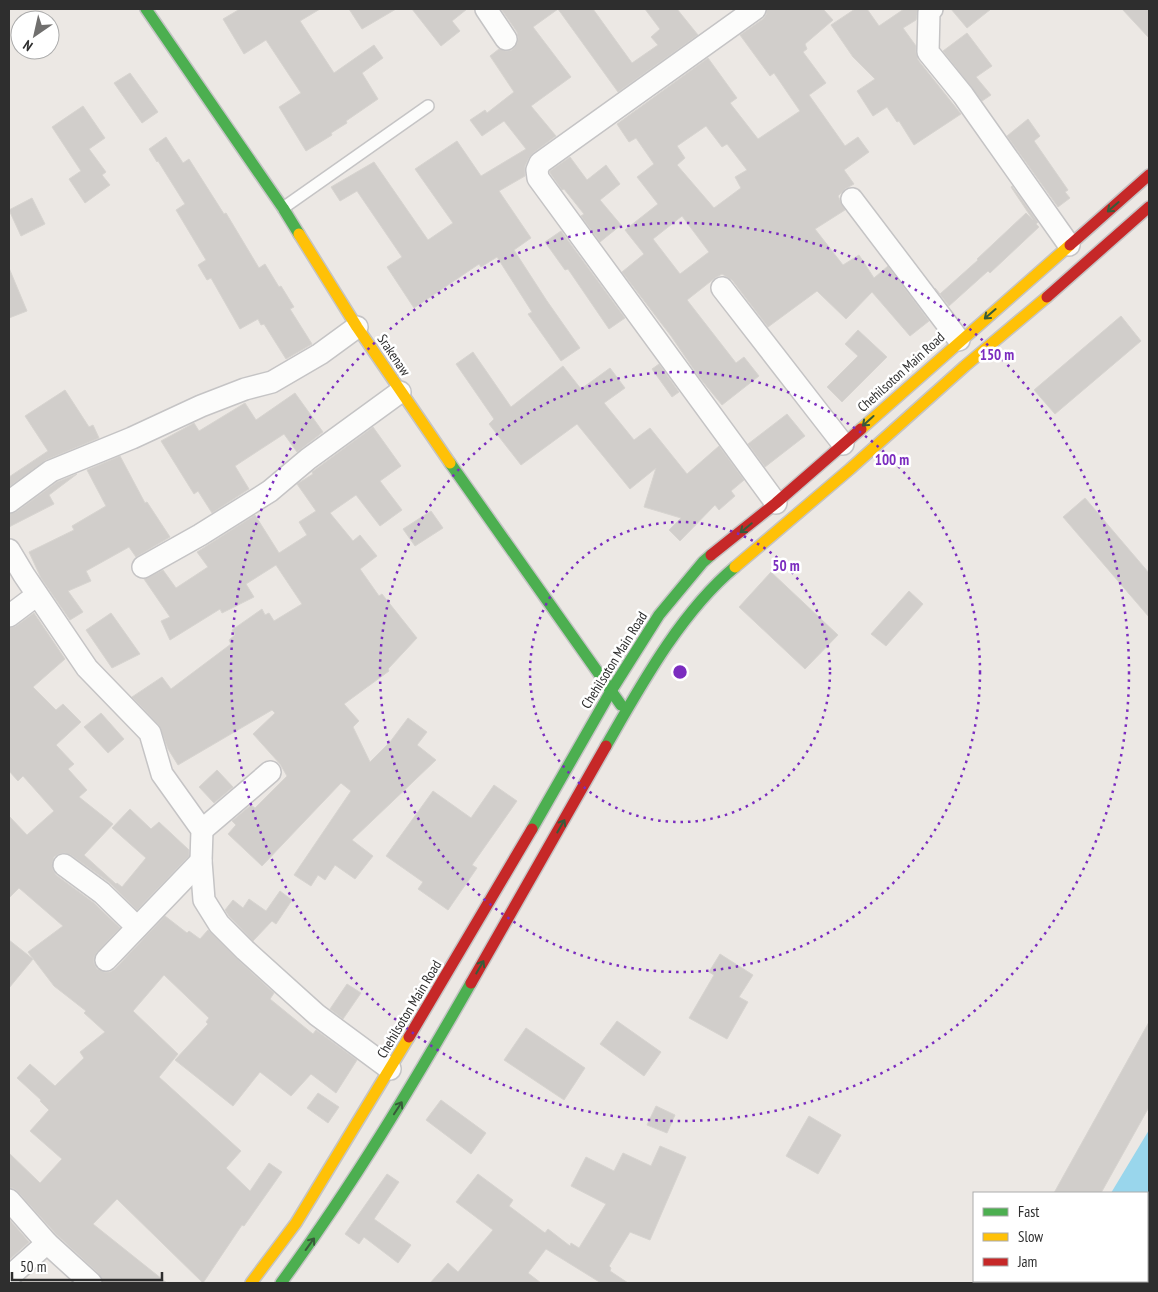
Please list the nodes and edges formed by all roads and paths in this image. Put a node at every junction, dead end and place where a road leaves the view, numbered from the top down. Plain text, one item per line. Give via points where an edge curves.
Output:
1 (146, 9) edge
2 (486, 9) edge
3 (755, 9) edge
4 (932, 9) edge
5 (506, 39) dead end
6 (428, 106) dead end
7 (1149, 175) edge
8 (852, 199) dead end
9 (1149, 207) edge
10 (283, 208) junction
11 (1069, 245) junction
12 (722, 288) dead end
13 (357, 327) junction
14 (959, 340) junction
15 (400, 392) junction
16 (843, 444) junction
17 (9, 502) edge
18 (776, 503) junction
19 (9, 550) edge
20 (143, 567) dead end
21 (37, 595) junction
22 (9, 616) edge
23 (611, 691) junction
24 (626, 712) junction
25 (270, 772) dead end
26 (202, 830) junction
27 (201, 861) junction
28 (64, 865) dead end
29 (137, 927) junction
30 (106, 960) dead end
31 (390, 1069) junction
32 (9, 1200) edge
33 (48, 1243) junction
34 (9, 1277) edge
35 (92, 1283) edge
36 (251, 1283) edge
37 (281, 1283) edge

1 - 10 main road, Srakenaw
2 - 5 street
3 - 18 street via 540,163 537,170 538,178
4 - 11 street via 929,12 928,52 963,95
6 - 10 lane
7 -> 11 main road, Chehilsoton Main Road
8 - 14 street
9 - 24 main road via 720,579 678,629
10 - 13 main road, Srakenaw
11 -> 14 main road, Chehilsoton Main Road
12 - 16 street
13 - 15 main road, Srakenaw
13 - 17 street via 320,354 272,382 202,406 51,471
14 -> 16 main road, Chehilsoton Main Road
15 - 20 street via 270,491
15 - 23 main road, Srakenaw
16 - 18 main road, Chehilsoton Main Road
18 -> 23 main road, Chehilsoton Main Road via 703,562 659,615
19 - 21 street
21 - 22 street
21 - 26 street via 87,668 150,733 162,774
23 - 24 main road, Srakenaw
23 - 31 main road, Chehilsoton Main Road
37 -> 24 main road via 316,1237 408,1093
25 - 26 street
26 - 27 street
27 - 29 street
27 - 31 street via 204,900 220,924 244,950 317,1015
28 - 29 street via 102,893
29 - 30 street
31 - 36 main road, Chehilsoton Main Road via 296,1223
32 - 33 street
33 - 34 street
33 - 35 street

